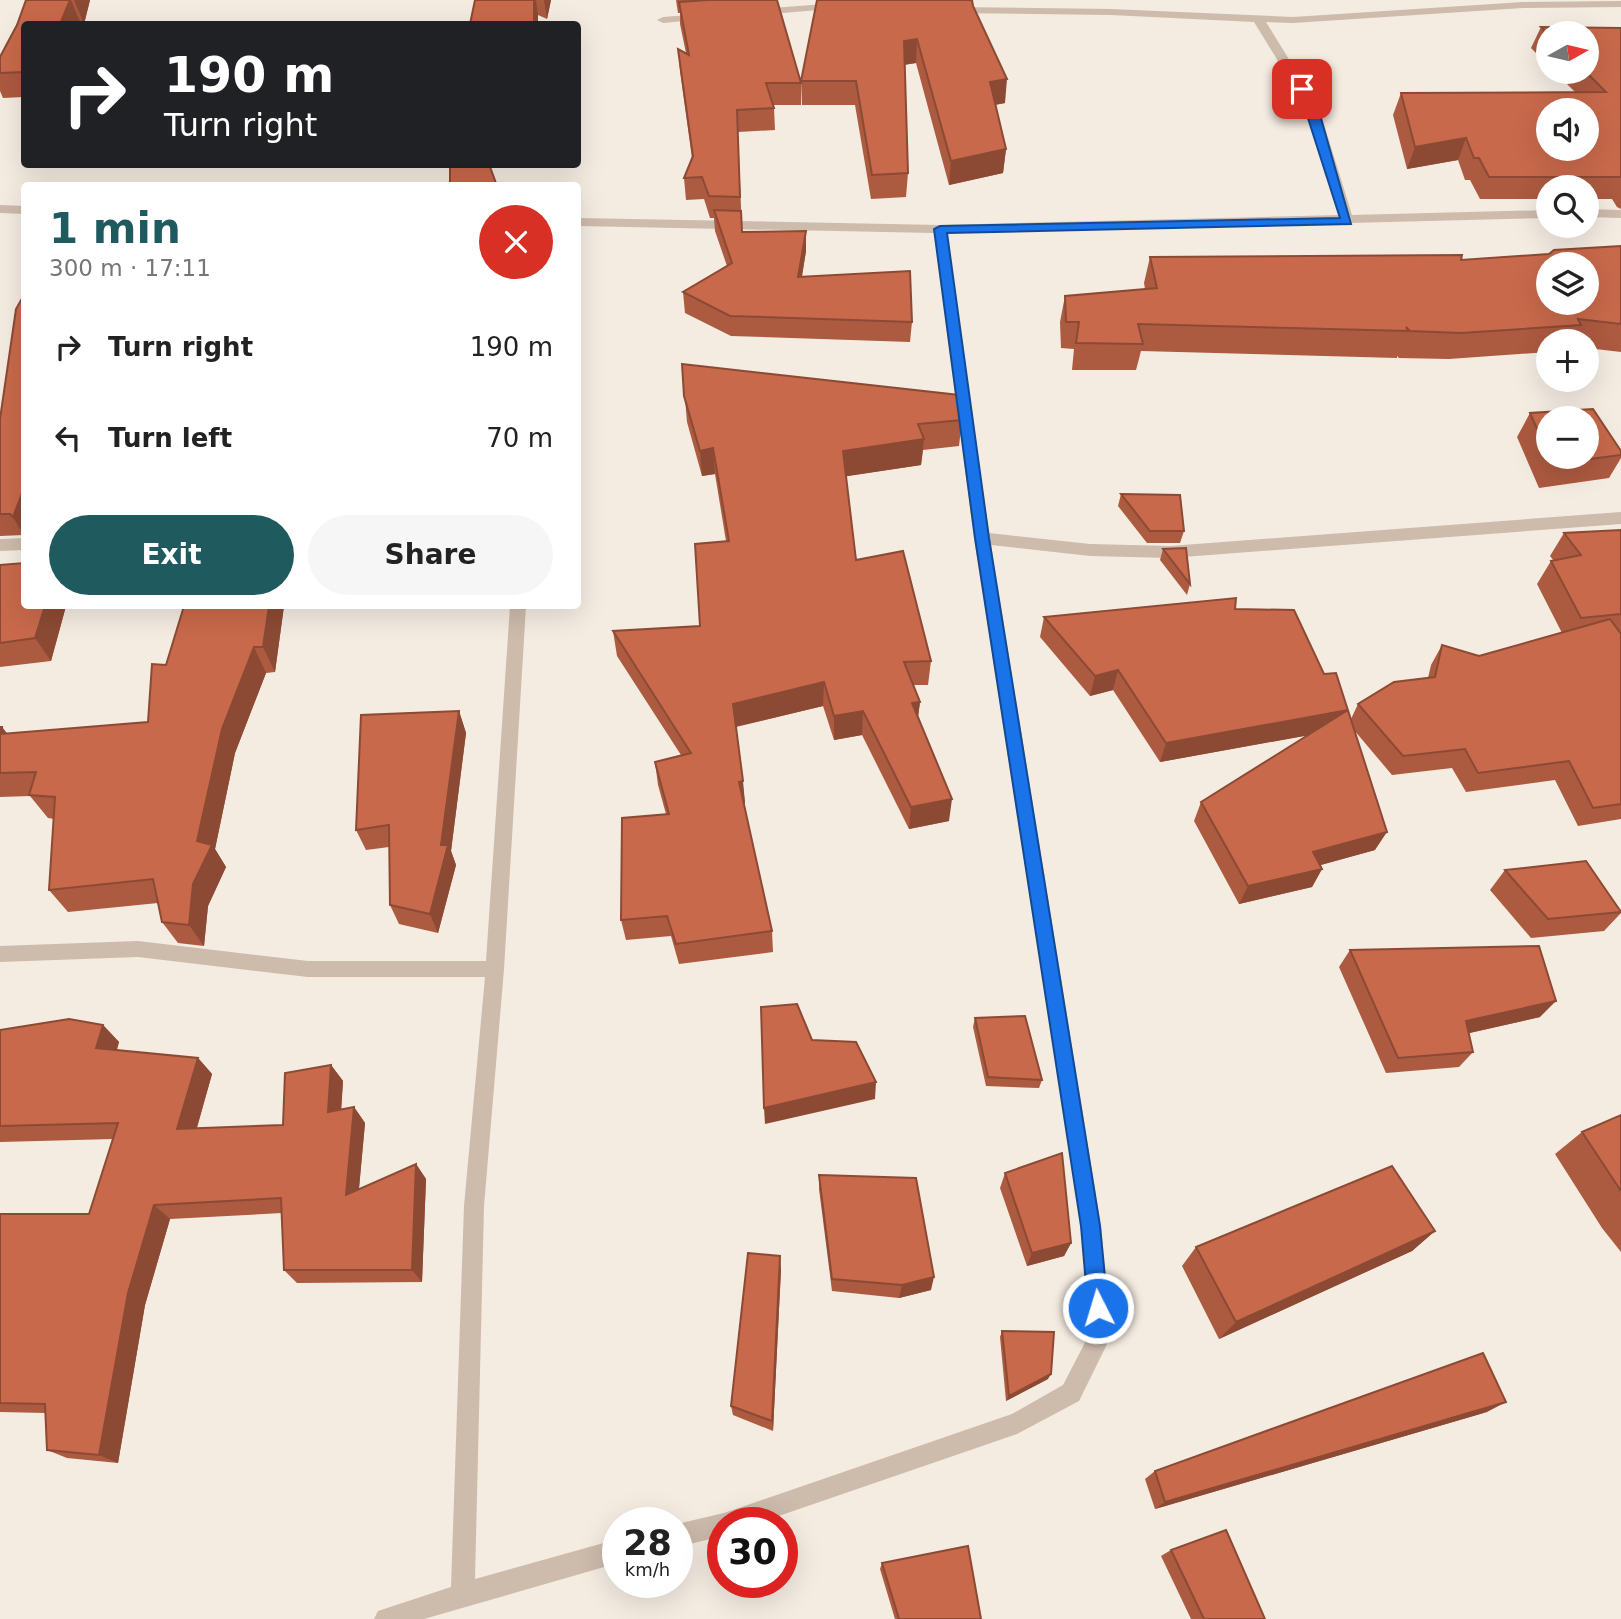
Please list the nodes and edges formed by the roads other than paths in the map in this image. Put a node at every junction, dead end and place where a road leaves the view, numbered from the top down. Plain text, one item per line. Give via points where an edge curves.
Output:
1 (1621, 4) edge
2 (848, 7) edge
3 (945, 10) edge
4 (742, 13) edge
5 (716, 16) edge
6 (663, 20) dead end
7 (1259, 20) junction
8 (0, 209) edge
9 (21, 210) edge
10 (1599, 213) edge
11 (1536, 214) edge
12 (1621, 214) edge
13 (1347, 221) junction
14 (581, 222) edge
15 (940, 229) junction
16 (1621, 518) edge
17 (982, 538) junction
18 (21, 544) edge
19 (0, 545) edge
20 (518, 609) edge
21 (0, 954) edge
22 (495, 969) junction
23 (773, 1507) edge
24 (602, 1556) edge
25 (463, 1595) junction
26 (386, 1619) edge

1 - 7 street
2 - 4 street
3 - 7 street
5 - 6 street
7 - 13 street via 1313,108
8 - 9 street
10 - 12 street
11 - 13 street
13 - 15 street
14 - 15 street
15 - 17 street
16 - 17 street via 1170,552 1090,550
17 - 23 street via 1091,1226 1100,1336 1071,1392 1017,1423
18 - 19 street
20 - 22 street
21 - 22 street via 138,949 307,969
22 - 25 street via 474,1206
24 - 25 street
25 - 26 street

